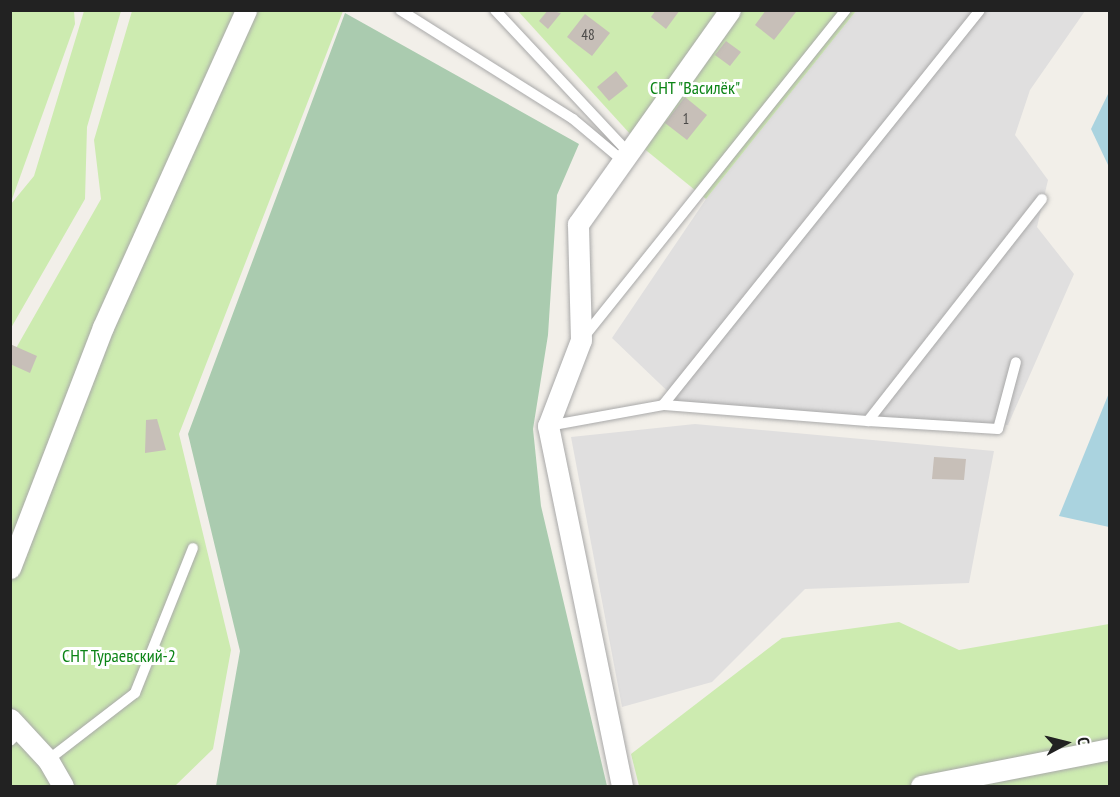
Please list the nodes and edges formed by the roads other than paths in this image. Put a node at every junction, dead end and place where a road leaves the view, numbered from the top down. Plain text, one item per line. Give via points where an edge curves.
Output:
1 (246, 10) edge
2 (400, 10) edge
3 (495, 10) edge
4 (730, 10) edge
5 (846, 10) edge
6 (980, 10) edge
7 (626, 157) junction
8 (1042, 199) dead end
9 (581, 340) junction
10 (1016, 362) dead end
11 (663, 405) junction
12 (868, 421) junction
13 (549, 426) junction
14 (193, 548) dead end
15 (10, 568) edge
16 (14, 730) edge
17 (1110, 749) edge
18 (48, 760) junction
19 (63, 786) edge
20 (622, 786) edge
21 (921, 786) edge

1 - 15 street via 103,327
2 - 7 lane
3 - 7 lane
4 - 7 street
5 - 9 lane
6 - 11 lane
7 - 9 street via 578,224
8 - 12 lane
9 - 13 street
10 - 12 lane via 998,429
11 - 12 lane
11 - 13 lane
13 - 20 street
14 - 18 lane via 135,693
16 - 18 street
17 - 21 street
18 - 19 street

